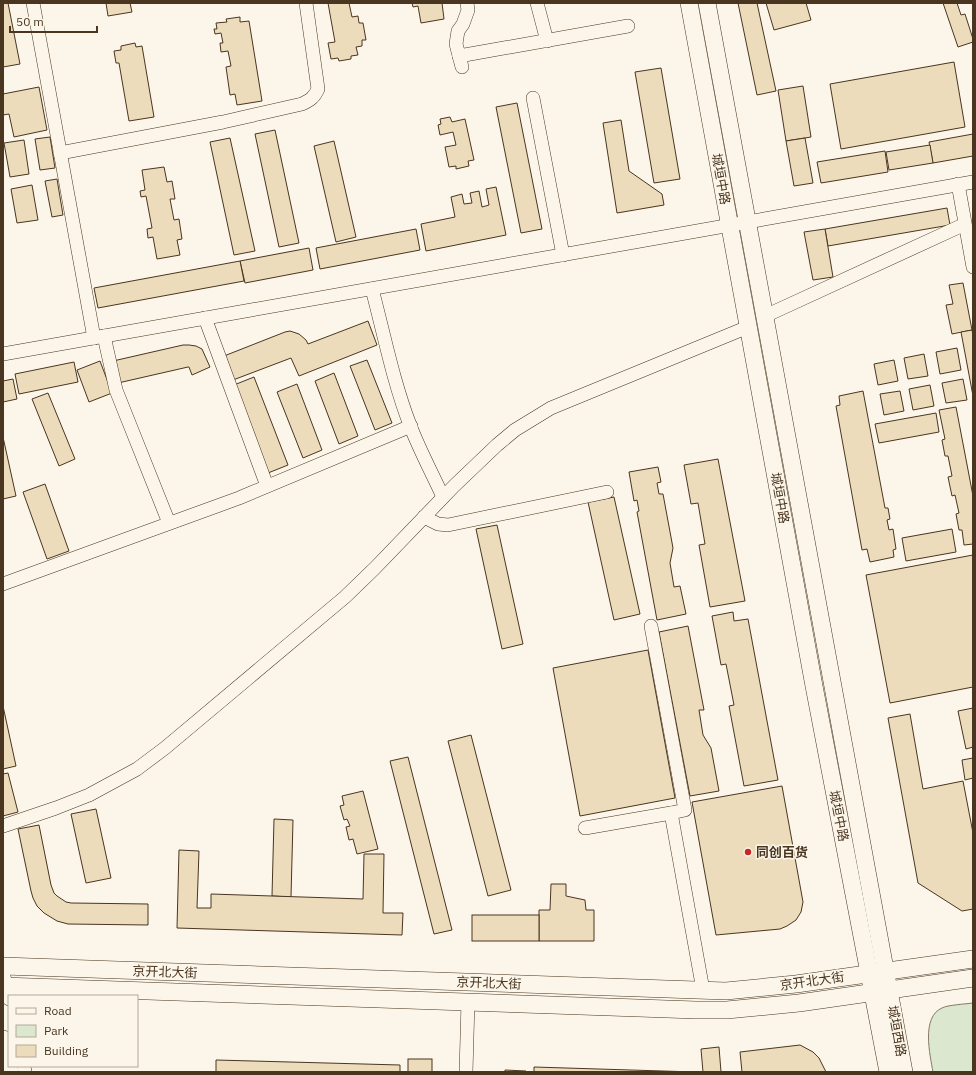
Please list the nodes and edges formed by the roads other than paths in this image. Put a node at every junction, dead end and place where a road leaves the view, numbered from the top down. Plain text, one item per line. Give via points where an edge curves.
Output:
1 (32, 3) edge
2 (306, 3) edge
3 (467, 3) edge
4 (537, 3) edge
5 (689, 3) edge
6 (707, 3) edge
7 (628, 26) dead end
8 (547, 41) junction
9 (533, 98) dead end
10 (60, 153) junction
11 (973, 182) edge
12 (958, 184) junction
13 (747, 222) junction
14 (730, 225) junction
15 (963, 225) dead end
16 (563, 255) junction
17 (973, 267) edge
18 (372, 289) junction
19 (765, 316) junction
20 (205, 318) junction
21 (748, 327) junction
22 (99, 337) junction
23 (3, 354) edge
24 (410, 426) junction
25 (267, 486) junction
26 (607, 492) dead end
27 (443, 497) junction
28 (424, 517) junction
29 (169, 523) junction
30 (3, 584) edge
31 (651, 626) dead end
32 (671, 813) junction
33 (3, 826) edge
34 (585, 828) dead end
35 (973, 958) edge
36 (3, 966) edge
37 (878, 972) junction
38 (973, 978) edge
39 (5, 986) edge
40 (703, 990) junction
41 (881, 991) junction
42 (468, 1002) junction
43 (3, 1039) edge
44 (8, 1063) edge
45 (466, 1072) edge
46 (888, 1072) edge
47 (904, 1072) edge

1 - 10 street
2 - 10 street via 318,90 310,100 223,122
3 - 8 street via 468,10 458,31 456,44 461,62
4 - 8 street
5 - 14 main road, 城垣中路
6 - 13 main road, 城垣中路
7 - 8 street
9 - 16 street
10 - 22 street
11 - 12 street
12 - 13 street
12 - 17 street
13 - 14 street
13 - 19 main road, 城垣中路
14 - 16 street
14 - 21 main road, 城垣中路
15 - 19 street
16 - 18 street
18 - 20 street
18 - 24 street
19 - 37 main road, 城垣中路
20 - 22 street
20 - 25 street
21 - 27 street via 550,408 515,430
21 - 37 main road, 城垣中路 via 814,686
22 - 23 street
22 - 29 street via 116,390
24 - 25 street
24 - 27 street
25 - 29 street
26 - 28 street via 448,525 438,524
27 - 28 street
28 - 33 street via 345,597 137,769 89,795
29 - 30 street
31 - 32 street via 685,810
32 - 34 street
32 - 40 street
35 - 37 main road, 京开北大街
36 - 40 main road, 京开北大街
37 - 40 main road, 京开北大街 via 773,987
37 - 41 main road, 城垣中路
38 - 41 main road, 京开北大街
39 - 42 main road, 京开北大街
41 - 42 main road, 京开北大街 via 727,1010
41 - 46 main road, 城垣西路
41 - 47 main road, 城垣西路
42 - 45 street
43 - 44 main road

